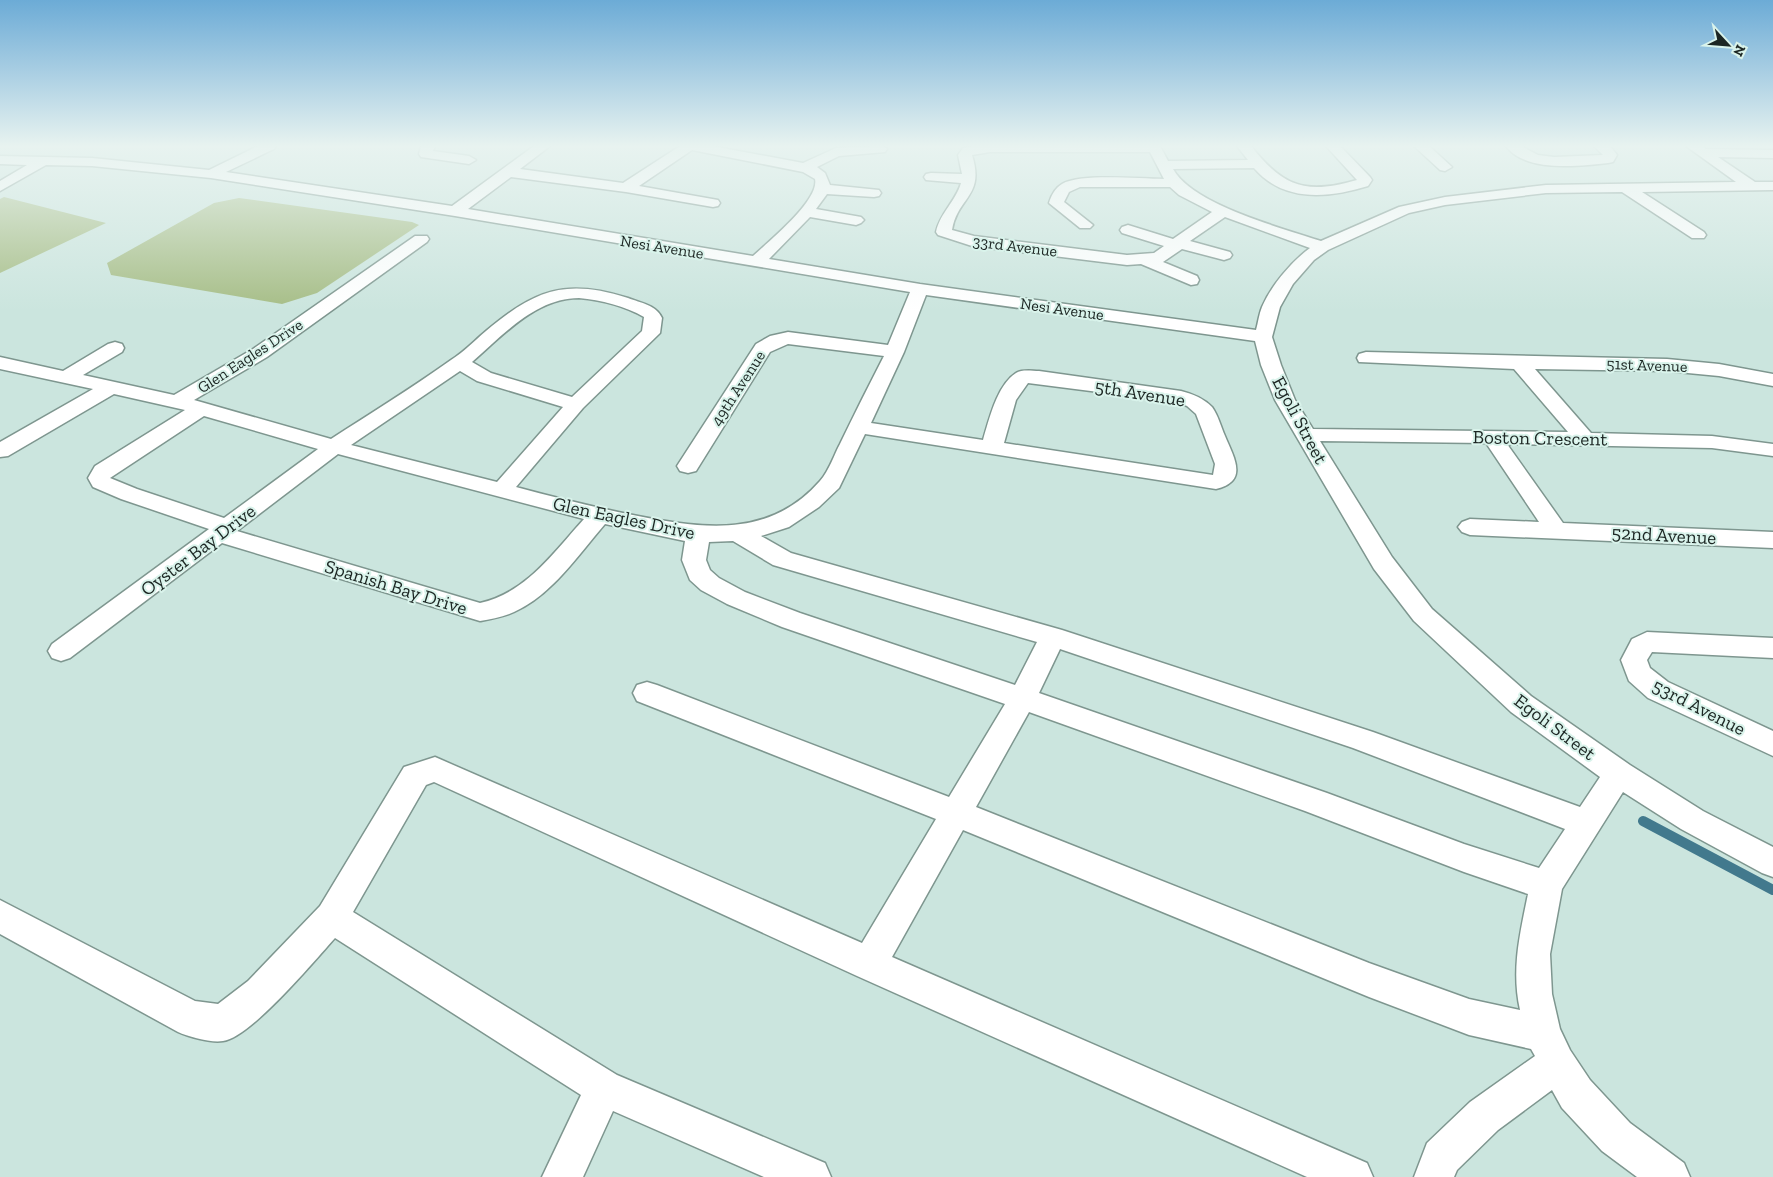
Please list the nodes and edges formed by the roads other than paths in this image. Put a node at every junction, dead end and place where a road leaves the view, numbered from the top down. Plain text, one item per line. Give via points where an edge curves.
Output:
1 (388, 201) edge
2 (468, 201) edge
3 (706, 201) edge
4 (815, 201) edge
5 (958, 201) edge
6 (1057, 201) edge
7 (1203, 201) edge
8 (1446, 201) edge
9 (1645, 201) edge
10 (713, 202) dead end
11 (454, 211) junction
12 (1224, 211) junction
13 (806, 212) junction
14 (856, 220) dead end
15 (1085, 225) dead end
16 (1128, 230) dead end
17 (1698, 235) dead end
18 (421, 239) dead end
19 (1178, 244) junction
20 (1322, 247) junction
21 (1224, 255) dead end
22 (1146, 260) junction
23 (756, 262) junction
24 (1190, 280) dead end
25 (920, 289) junction
26 (1263, 337) junction
27 (115, 348) dead end
28 (895, 352) junction
29 (1366, 358) dead end
30 (0, 363) edge
31 (1519, 363) junction
32 (460, 364) junction
33 (65, 378) junction
34 (1773, 380) edge
35 (110, 388) junction
36 (177, 402) junction
37 (576, 404) junction
38 (201, 409) junction
39 (858, 427) junction
40 (1306, 435) junction
41 (1492, 437) junction
42 (1585, 439) junction
43 (334, 447) junction
44 (992, 447) junction
45 (1773, 450) edge
46 (0, 451) edge
47 (688, 466) dead end
48 (502, 490) junction
49 (600, 516) junction
50 (1470, 527) dead end
51 (1556, 530) junction
52 (224, 531) junction
53 (738, 533) junction
54 (698, 536) junction
55 (1773, 540) edge
56 (1053, 638) junction
57 (1773, 648) edge
58 (61, 651) dead end
59 (647, 693) dead end
60 (1022, 699) junction
61 (1773, 744) edge
62 (1619, 774) junction
63 (955, 813) junction
64 (1587, 823) junction
65 (1773, 863) edge
66 (1546, 885) junction
67 (0, 916) edge
68 (332, 917) junction
69 (869, 964) junction
70 (1550, 1048) junction
71 (604, 1088) junction
72 (1664, 1175) edge
73 (562, 1177) edge
74 (811, 1177) edge
75 (1353, 1177) edge
76 (1434, 1177) edge

1 - 11 street, Nesi Avenue
2 - 11 street
3 - 10 street
4 - 13 street
5 - 22 street, 33rd Avenue via 944,222 944,232 952,236 972,241
6 - 15 street
7 - 12 street
8 - 20 street via 1404,210
9 - 17 street
11 - 23 street, Nesi Avenue
12 - 19 street, 33rd Avenue
12 - 20 street
13 - 14 street
13 - 23 street
16 - 19 street
18 - 36 street, Glen Eagles Drive via 260,353
19 - 21 street
19 - 22 street, 33rd Avenue via 1158,258
20 - 26 street via 1286,282 1271,307
22 - 24 street, 33rd Avenue
23 - 25 street, Nesi Avenue
25 - 26 street, Nesi Avenue
25 - 28 street, Glen Eagles Drive
26 - 40 street, Egoli Street via 1282,391
27 - 33 street
28 - 39 street, Glen Eagles Drive
28 - 47 street, 49th Avenue via 788,338 768,343
29 - 31 street, 51st Avenue
30 - 33 street, Glen Eagles Drive
31 - 34 street, 51st Avenue via 1667,365
31 - 42 street
32 - 37 street via 484,377
32 - 37 street, Oyster Bay Drive via 510,321 544,299 586,293 648,311 655,321 651,333
32 - 43 street, Oyster Bay Drive
33 - 35 street, Glen Eagles Drive
35 - 36 street, Glen Eagles Drive
35 - 46 street
36 - 38 street, Glen Eagles Drive
37 - 48 street
38 - 43 street, Glen Eagles Drive
38 - 52 street, Glen Eagles Drive via 103,471 99,478 101,482 128,494
39 - 44 street, 5th Avenue
39 - 53 street, Glen Eagles Drive via 831,483 810,502 781,522
40 - 41 street, Boston Crescent
40 - 62 street, Egoli Street via 1383,564 1423,615 1521,704
41 - 42 street, Boston Crescent
41 - 51 street
42 - 45 street, Boston Crescent via 1712,442
43 - 48 street, Glen Eagles Drive
43 - 52 street, Oyster Bay Drive
44 - 44 street, 5th Avenue via 1216,482 1224,478 1226,464 1205,412 1194,402 1181,397 1039,377 1023,377 1012,386
48 - 49 street, Glen Eagles Drive
49 - 52 street, Spanish Bay Drive via 525,595 505,606 480,612
49 - 54 street, Glen Eagles Drive
50 - 51 street, 52nd Avenue
51 - 55 street, 52nd Avenue
52 - 58 street, Oyster Bay Drive
53 - 54 street, Glen Eagles Drive
53 - 56 street via 782,559
54 - 60 street via 694,560 699,574 736,598
56 - 60 street
56 - 64 street via 1363,740
57 - 61 street, 53rd Avenue via 1648,642 1641,646 1634,660 1639,674 1658,690
59 - 63 street
60 - 63 street
60 - 66 street
62 - 64 street
62 - 65 street, Egoli Street via 1692,820
63 - 69 street
63 - 70 street via 1369,980
64 - 66 street
66 - 70 street via 1533,954 1534,994
67 - 68 street via 191,1019 223,1023 261,993
68 - 69 street via 415,776 434,769
68 - 71 street
69 - 75 street
70 - 72 street via 1576,1094 1616,1137
70 - 76 street via 1441,1157
71 - 73 street
71 - 74 street

